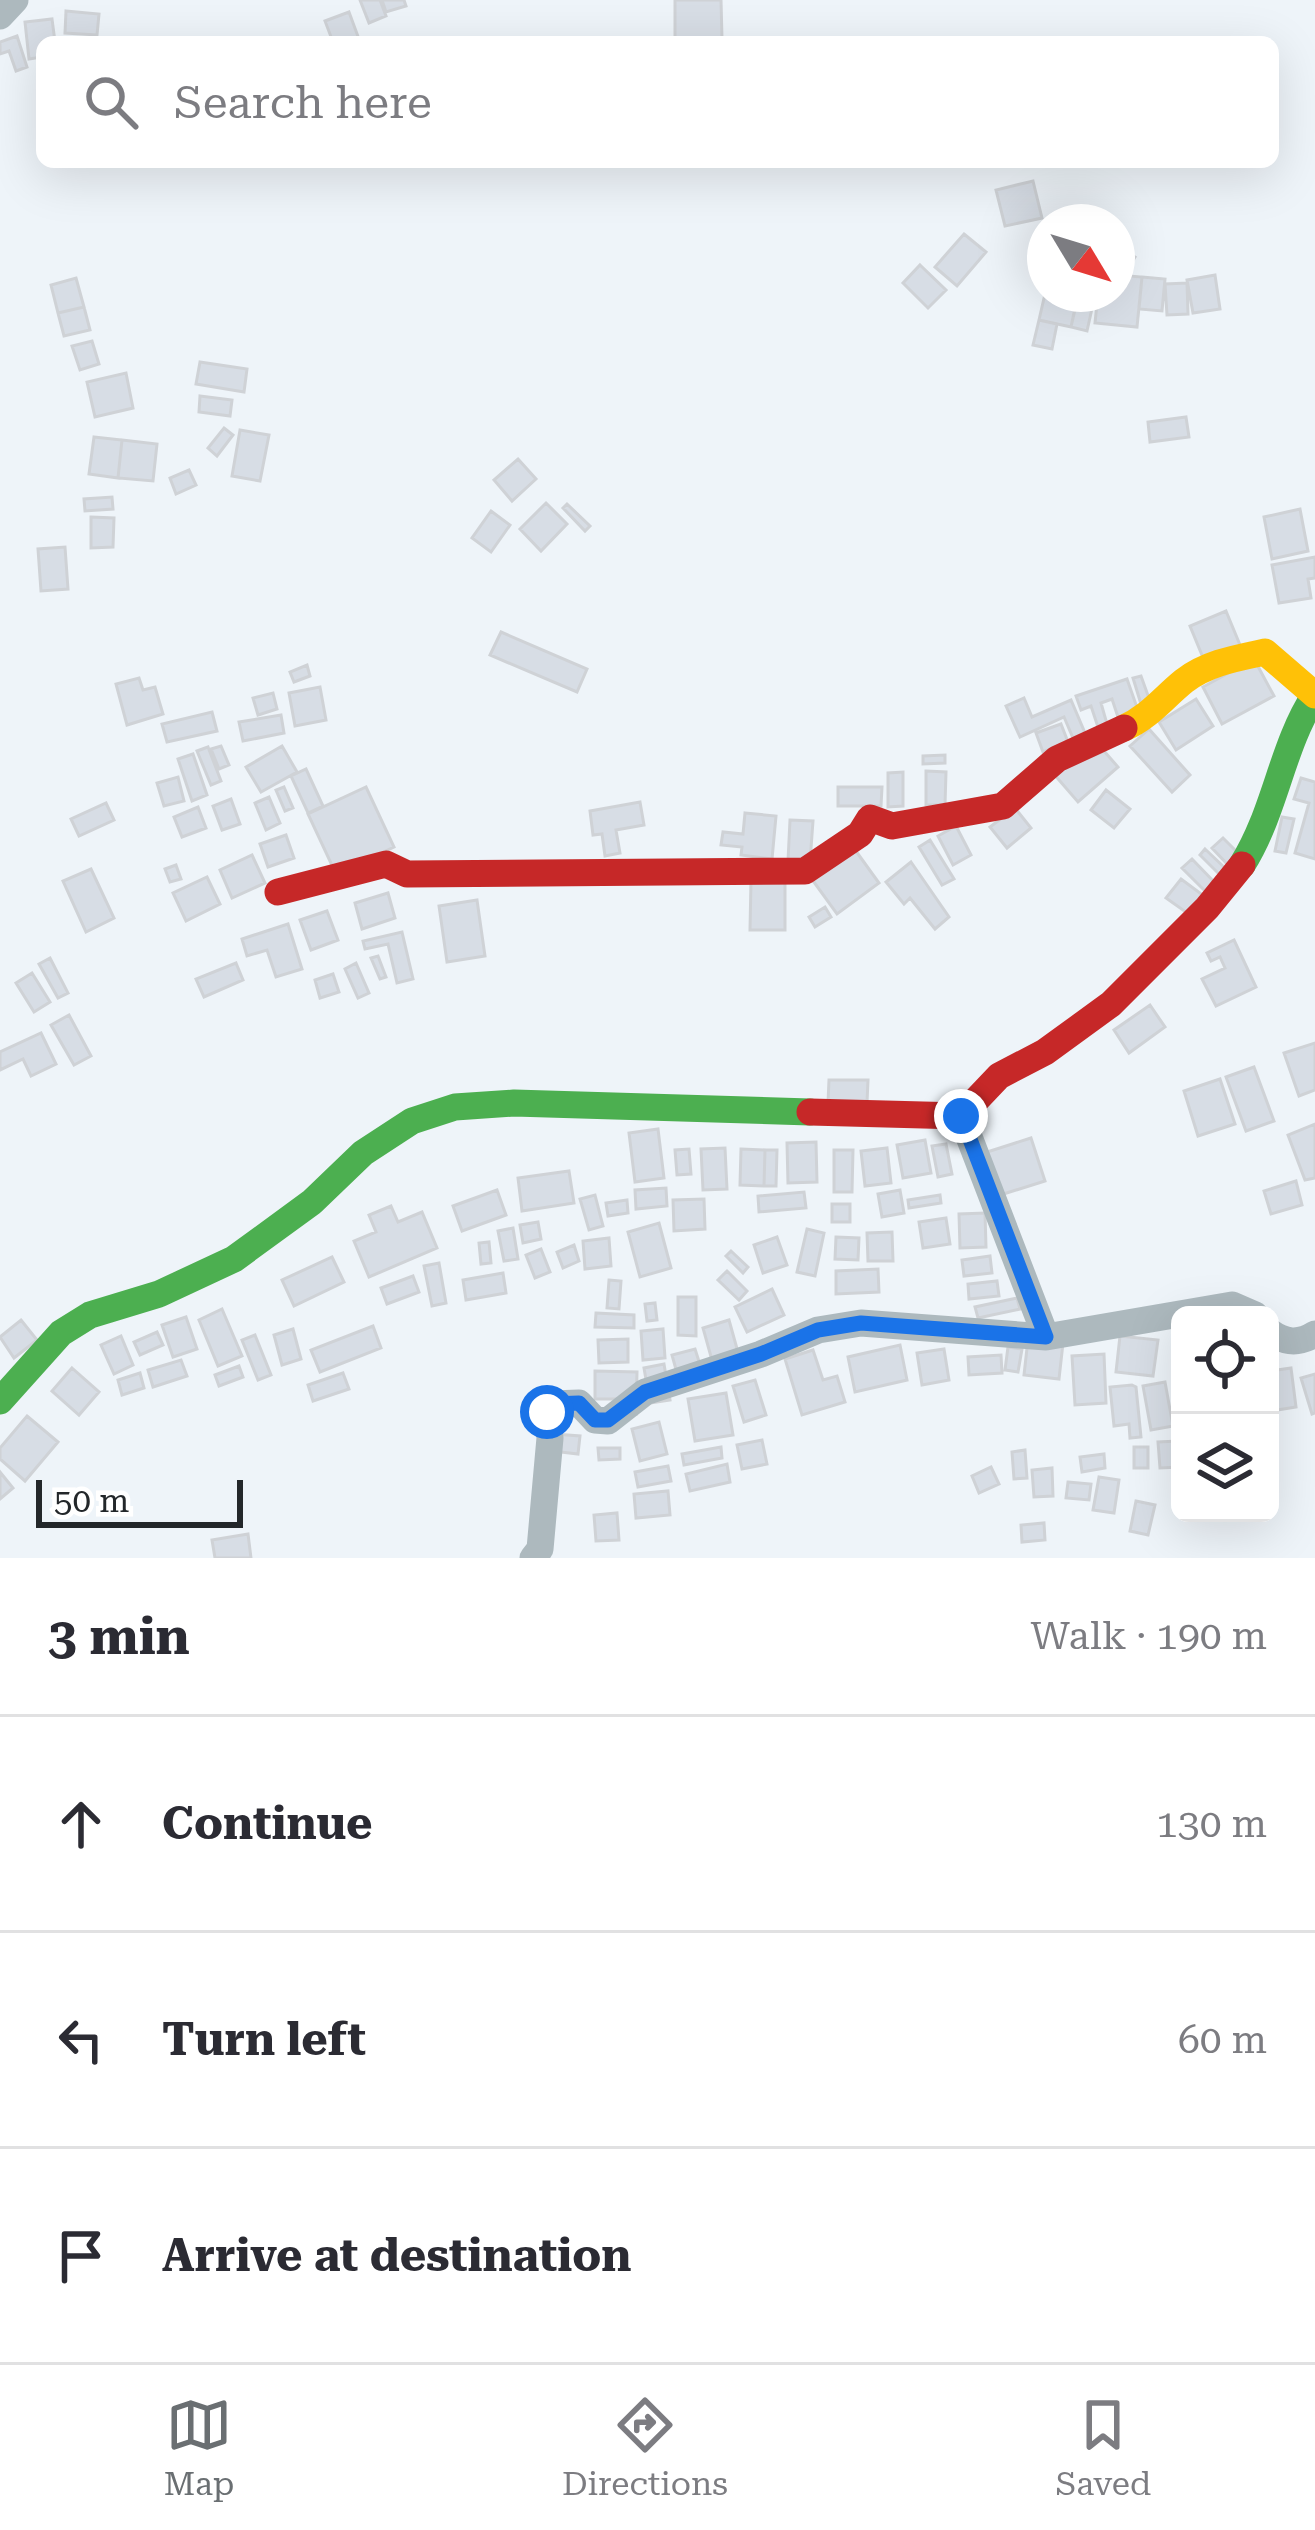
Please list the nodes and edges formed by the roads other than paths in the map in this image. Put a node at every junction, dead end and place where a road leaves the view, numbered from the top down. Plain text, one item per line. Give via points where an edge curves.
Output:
1 (15, 0) edge
2 (0, 16) edge
3 (1315, 695) edge
4 (278, 892) dead end
5 (961, 1116) junction
6 (1171, 1315) edge
7 (1315, 1334) edge
8 (1046, 1337) junction
9 (1279, 1338) edge
10 (0, 1401) edge
11 (532, 1558) edge

1 - 2 street
3 - 4 street via 1265,652 1225,660 1187,678 1144,719 1057,758 1003,806 892,826 870,818 860,834 805,871 407,874 386,864
3 - 5 street via 1296,724 1245,861 1207,908 1111,1004 999,1076
5 - 8 street
5 - 10 street via 455,1107 412,1121 363,1154 234,1259 75,1324
6 - 8 street
7 - 9 street
8 - 11 street via 861,1323 818,1330 645,1392 608,1420 595,1420 579,1403 552,1404 540,1549

